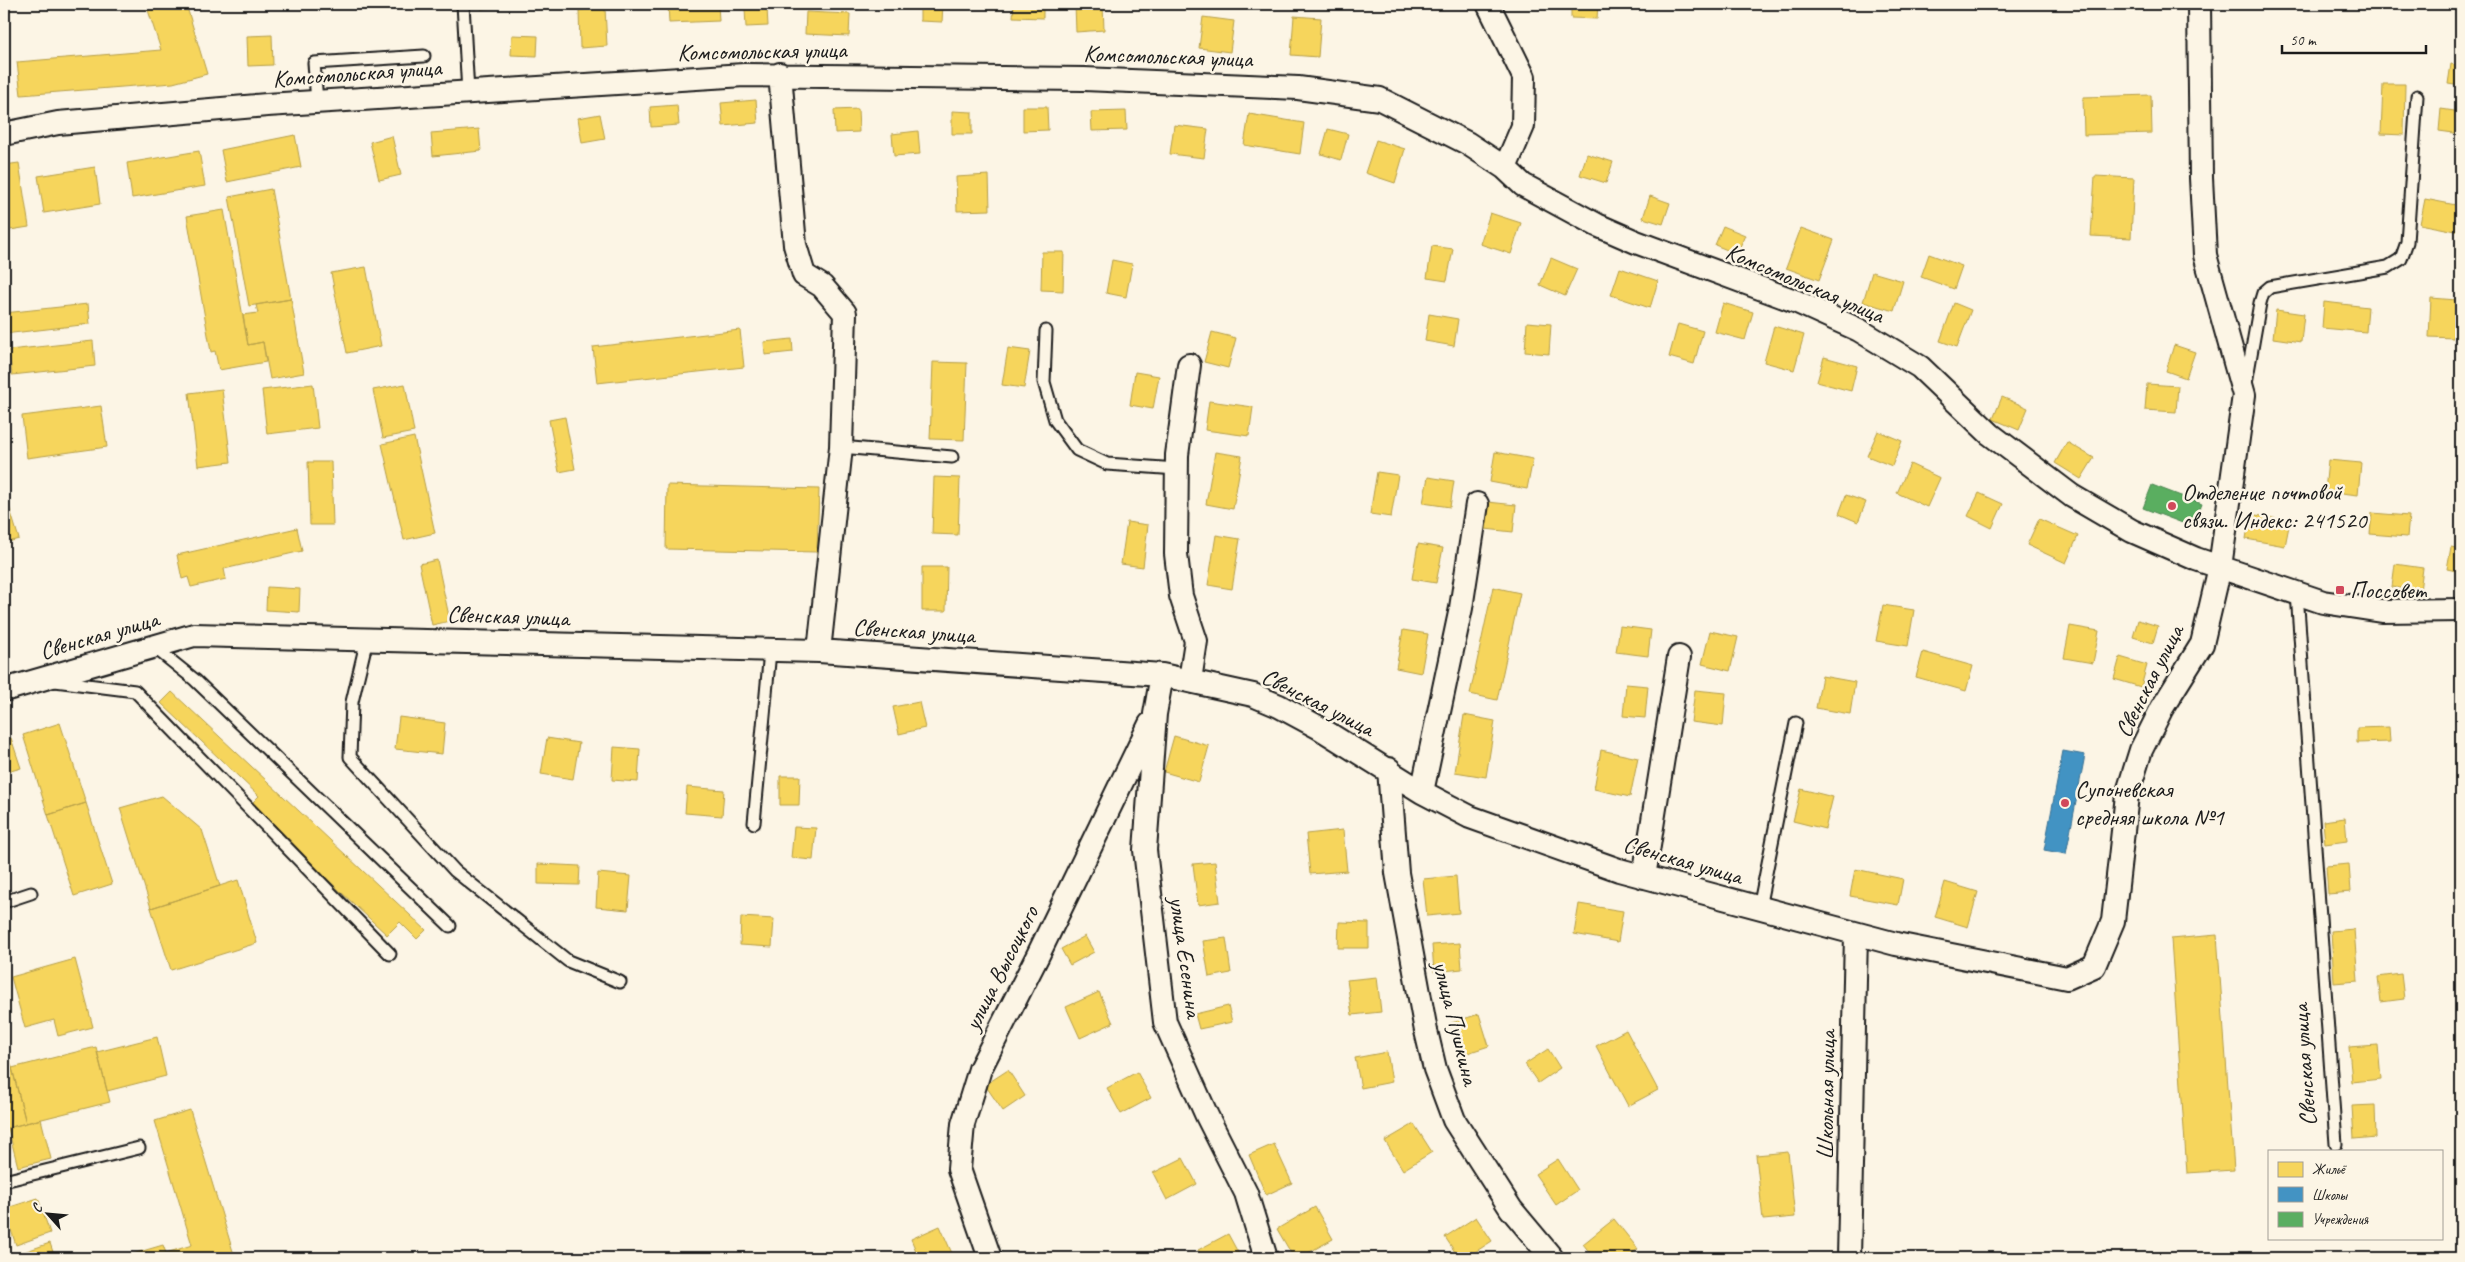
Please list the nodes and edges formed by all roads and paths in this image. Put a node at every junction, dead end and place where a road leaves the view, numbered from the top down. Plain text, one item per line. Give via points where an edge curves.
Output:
1 (462, 4) edge
2 (1488, 4) edge
3 (2199, 4) edge
4 (424, 56) dead end
5 (780, 74) junction
6 (468, 93) junction
7 (2417, 96) dead end
8 (317, 102) junction
9 (4, 134) edge
10 (1505, 168) junction
11 (1046, 330) dead end
12 (1189, 364) dead end
13 (2244, 395) junction
14 (841, 447) junction
15 (952, 456) dead end
16 (1177, 469) junction
17 (1478, 504) dead end
18 (2220, 567) junction
19 (2297, 593) junction
20 (2461, 610) edge
21 (368, 639) junction
22 (154, 647) junction
23 (770, 651) junction
24 (819, 651) junction
25 (1679, 657) dead end
26 (1162, 675) junction
27 (41, 679) junction
28 (1190, 680) junction
29 (4, 690) edge
30 (1154, 714) junction
31 (1796, 723) dead end
32 (1389, 769) junction
33 (1422, 792) junction
34 (754, 823) dead end
35 (1644, 877) junction
36 (31, 893) dead end
37 (4, 902) edge
38 (1759, 908) junction
39 (450, 926) dead end
40 (1856, 934) junction
41 (390, 954) dead end
42 (620, 982) dead end
43 (2336, 1144) dead end
44 (140, 1148) dead end
45 (4, 1181) edge
46 (990, 1258) edge
47 (1266, 1258) edge
48 (1552, 1258) edge
49 (1849, 1258) edge

1 - 6 lane
2 - 10 street via 1524,77 1523,126
3 - 13 street via 2205,255
4 - 8 lane via 314,63
5 - 6 street, Комсомольская улица
5 - 10 street, Комсомольская улица via 1084,79 1298,88 1380,99 1467,143
5 - 14 street via 795,245 804,275 822,286 845,314
6 - 8 street, Комсомольская улица
7 - 13 lane via 2407,242 2401,260 2388,267 2270,287 2260,303
8 - 9 street, Комсомольская улица via 58,123
10 - 18 street, Комсомольская улица via 1523,185 1597,225 1795,301 1859,330 1920,367 1990,434 2072,496 2132,531
11 - 16 lane via 1044,382 1055,420 1076,450 1107,464
12 - 16 street
13 - 18 street
14 - 15 lane
14 - 24 street
16 - 28 street via 1177,562 1181,596 1196,641
17 - 33 street
18 - 19 street, Комсомольская улица
18 - 40 street, Свенская улица via 2202,644 2162,708 2141,750 2127,795 2113,920 2094,966 2067,978
19 - 20 street, Комсомольская улица via 2323,602 2382,611
19 - 43 lane, Свенская улица
21 - 22 street, Свенская улица via 194,635
21 - 23 street, Свенская улица
21 - 42 lane via 352,702 350,757 455,871 568,961
22 - 27 street, Свенская улица
22 - 39 lane via 195,680
23 - 24 street, Свенская улица
23 - 34 lane
24 - 26 street, Свенская улица
25 - 35 street
26 - 28 street, Свенская улица
26 - 30 street, улица Есенина
27 - 29 street, Свенская улица
27 - 41 lane via 135,691
28 - 32 street, Свенская улица via 1253,695 1279,706
30 - 46 street, улица Высоцкого via 980,1069 963,1124 959,1169
30 - 47 street, улица Есенина via 1145,850 1165,1022 1246,1193
31 - 38 lane
32 - 33 street, Свенская улица
32 - 48 street, улица Пушкина via 1397,873 1435,1069 1454,1120 1511,1209
33 - 35 street, Свенская улица via 1470,817
35 - 38 street, Свенская улица
36 - 37 lane
38 - 40 street, Свенская улица
40 - 49 street, Школьная улица
44 - 45 lane

